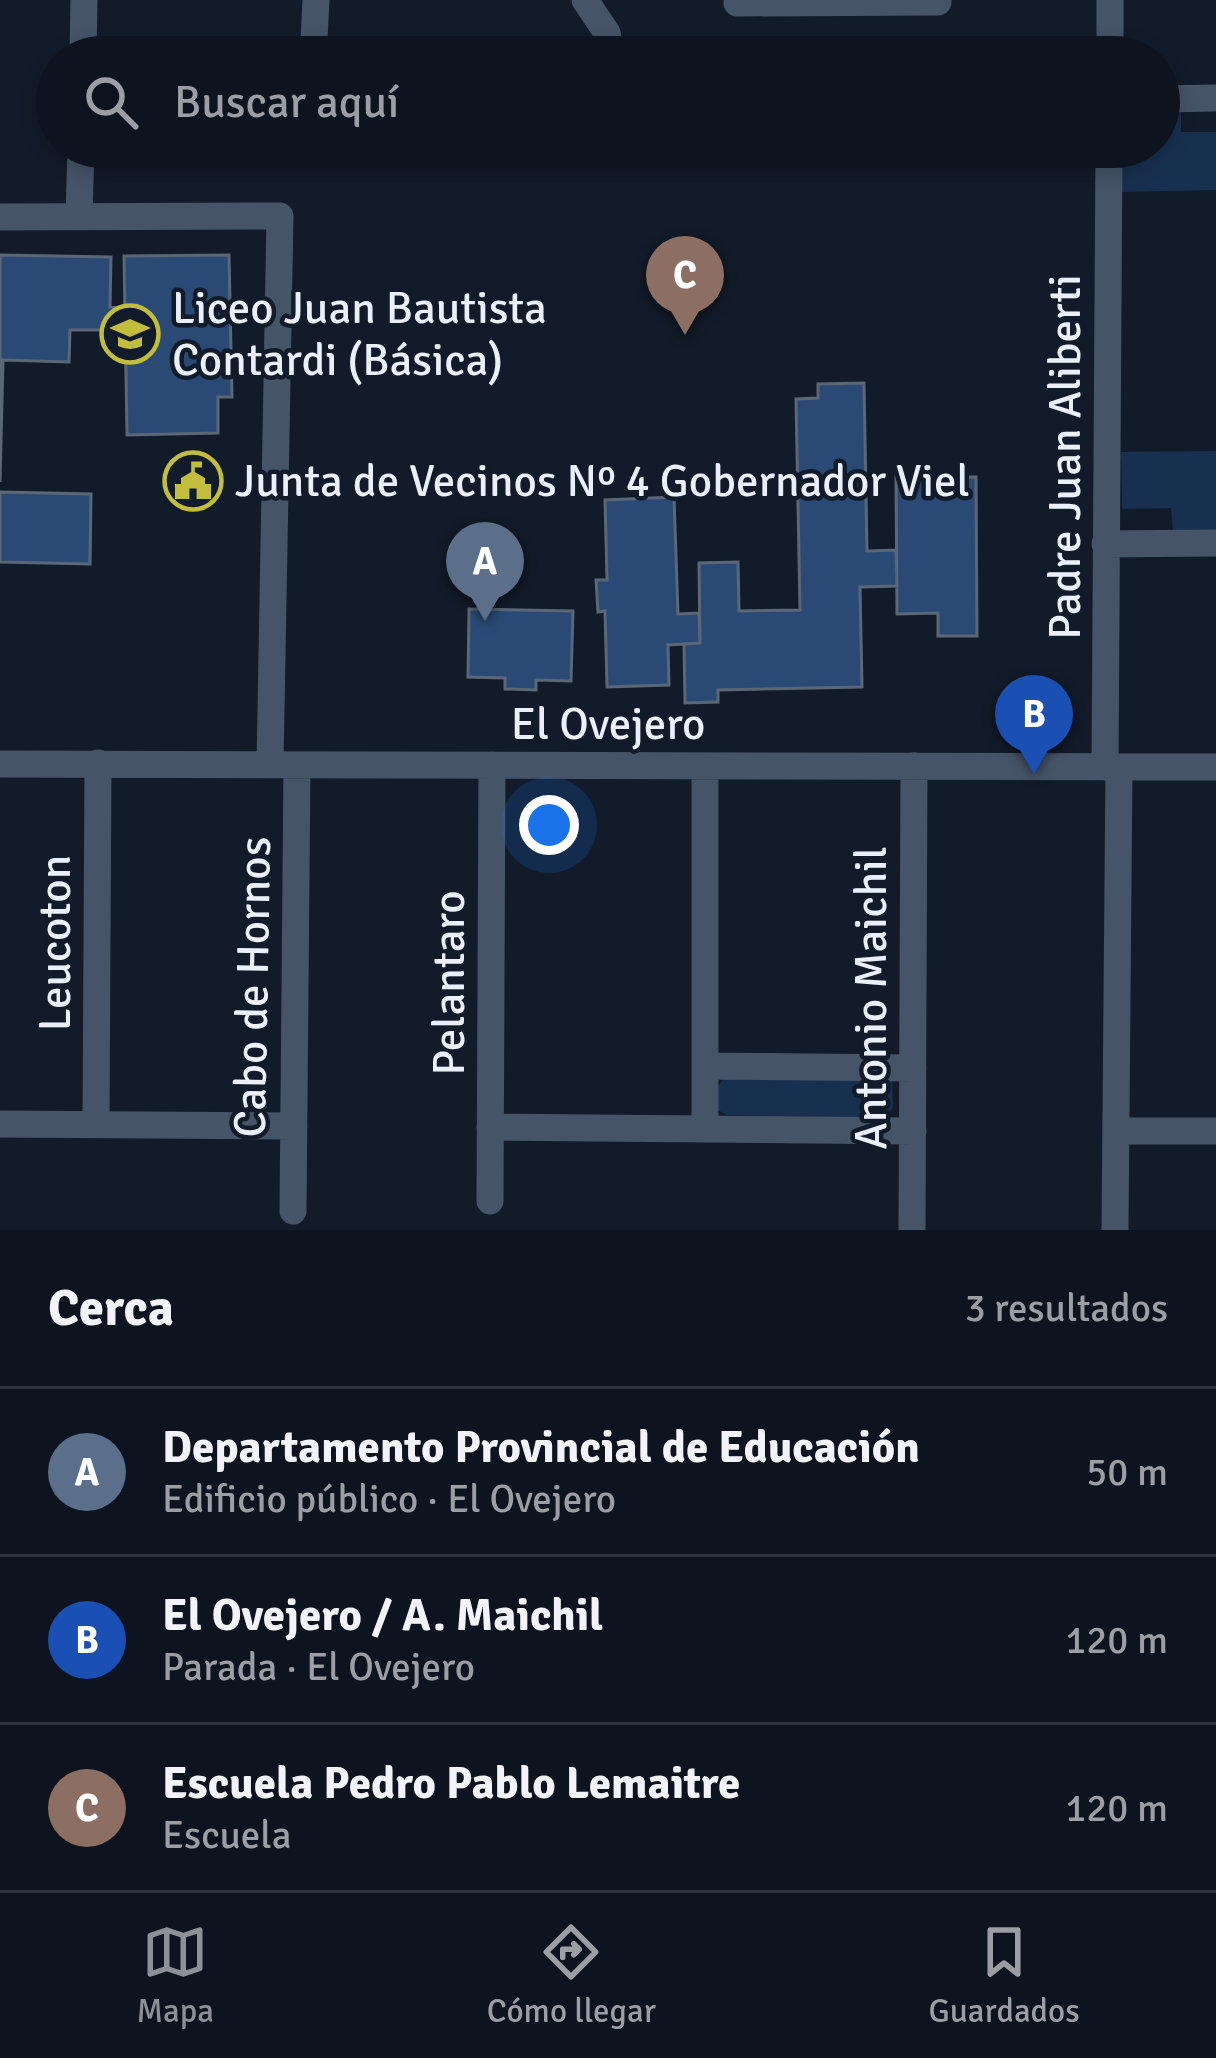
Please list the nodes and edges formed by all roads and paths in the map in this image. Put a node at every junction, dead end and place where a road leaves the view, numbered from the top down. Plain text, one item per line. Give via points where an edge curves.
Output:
1 (84, 0) edge
2 (316, 0) edge
3 (585, 0) edge
4 (1110, 0) edge
5 (836, 1) edge
6 (938, 2) edge
7 (737, 3) dead end
8 (83, 36) edge
9 (314, 36) edge
10 (609, 36) edge
11 (1110, 36) edge
12 (1216, 98) edge
13 (1180, 99) edge
14 (80, 168) edge
15 (1109, 168) edge
16 (79, 216) junction
17 (0, 217) edge
18 (1216, 543) edge
19 (1106, 544) junction
20 (98, 763) junction
21 (0, 764) edge
22 (284, 765) junction
23 (492, 766) junction
24 (705, 766) junction
25 (914, 766) junction
26 (1112, 767) junction
27 (1216, 767) edge
28 (705, 1066) junction
29 (913, 1068) junction
30 (0, 1124) edge
31 (96, 1124) junction
32 (294, 1126) junction
33 (490, 1127) junction
34 (704, 1129) junction
35 (913, 1131) junction
36 (1116, 1131) junction
37 (1216, 1131) edge
38 (490, 1201) dead end
39 (293, 1211) dead end
40 (912, 1230) edge
41 (1115, 1230) edge

1 - 8 street
2 - 9 street
3 - 10 street
4 - 11 street
5 - 6 street
5 - 7 street
12 - 13 street
14 - 16 street
15 - 19 street, Padre Juan Aliberti
16 - 17 street
16 - 22 street, Cabo de Hornos via 280,216
18 - 19 street
19 - 26 street, Padre Juan Aliberti
20 - 21 street, El Ovejero
20 - 22 street, El Ovejero
20 - 31 street, Leucoton
22 - 23 street, El Ovejero
22 - 32 street, Cabo de Hornos
23 - 24 street, El Ovejero
23 - 33 street, Pelantaro
24 - 25 street, El Ovejero
24 - 28 street
25 - 26 street, El Ovejero
25 - 29 street, Antonio Maichil
26 - 27 street, El Ovejero
26 - 36 street, Padre Juan Aliberti
28 - 29 street
28 - 34 street
29 - 35 street, Antonio Maichil
30 - 31 street
31 - 32 street
32 - 39 street, Cabo de Hornos
33 - 34 street
33 - 38 street, Pelantaro
34 - 35 street
35 - 40 street, Antonio Maichil
36 - 37 street
36 - 41 street, Padre Juan Aliberti

